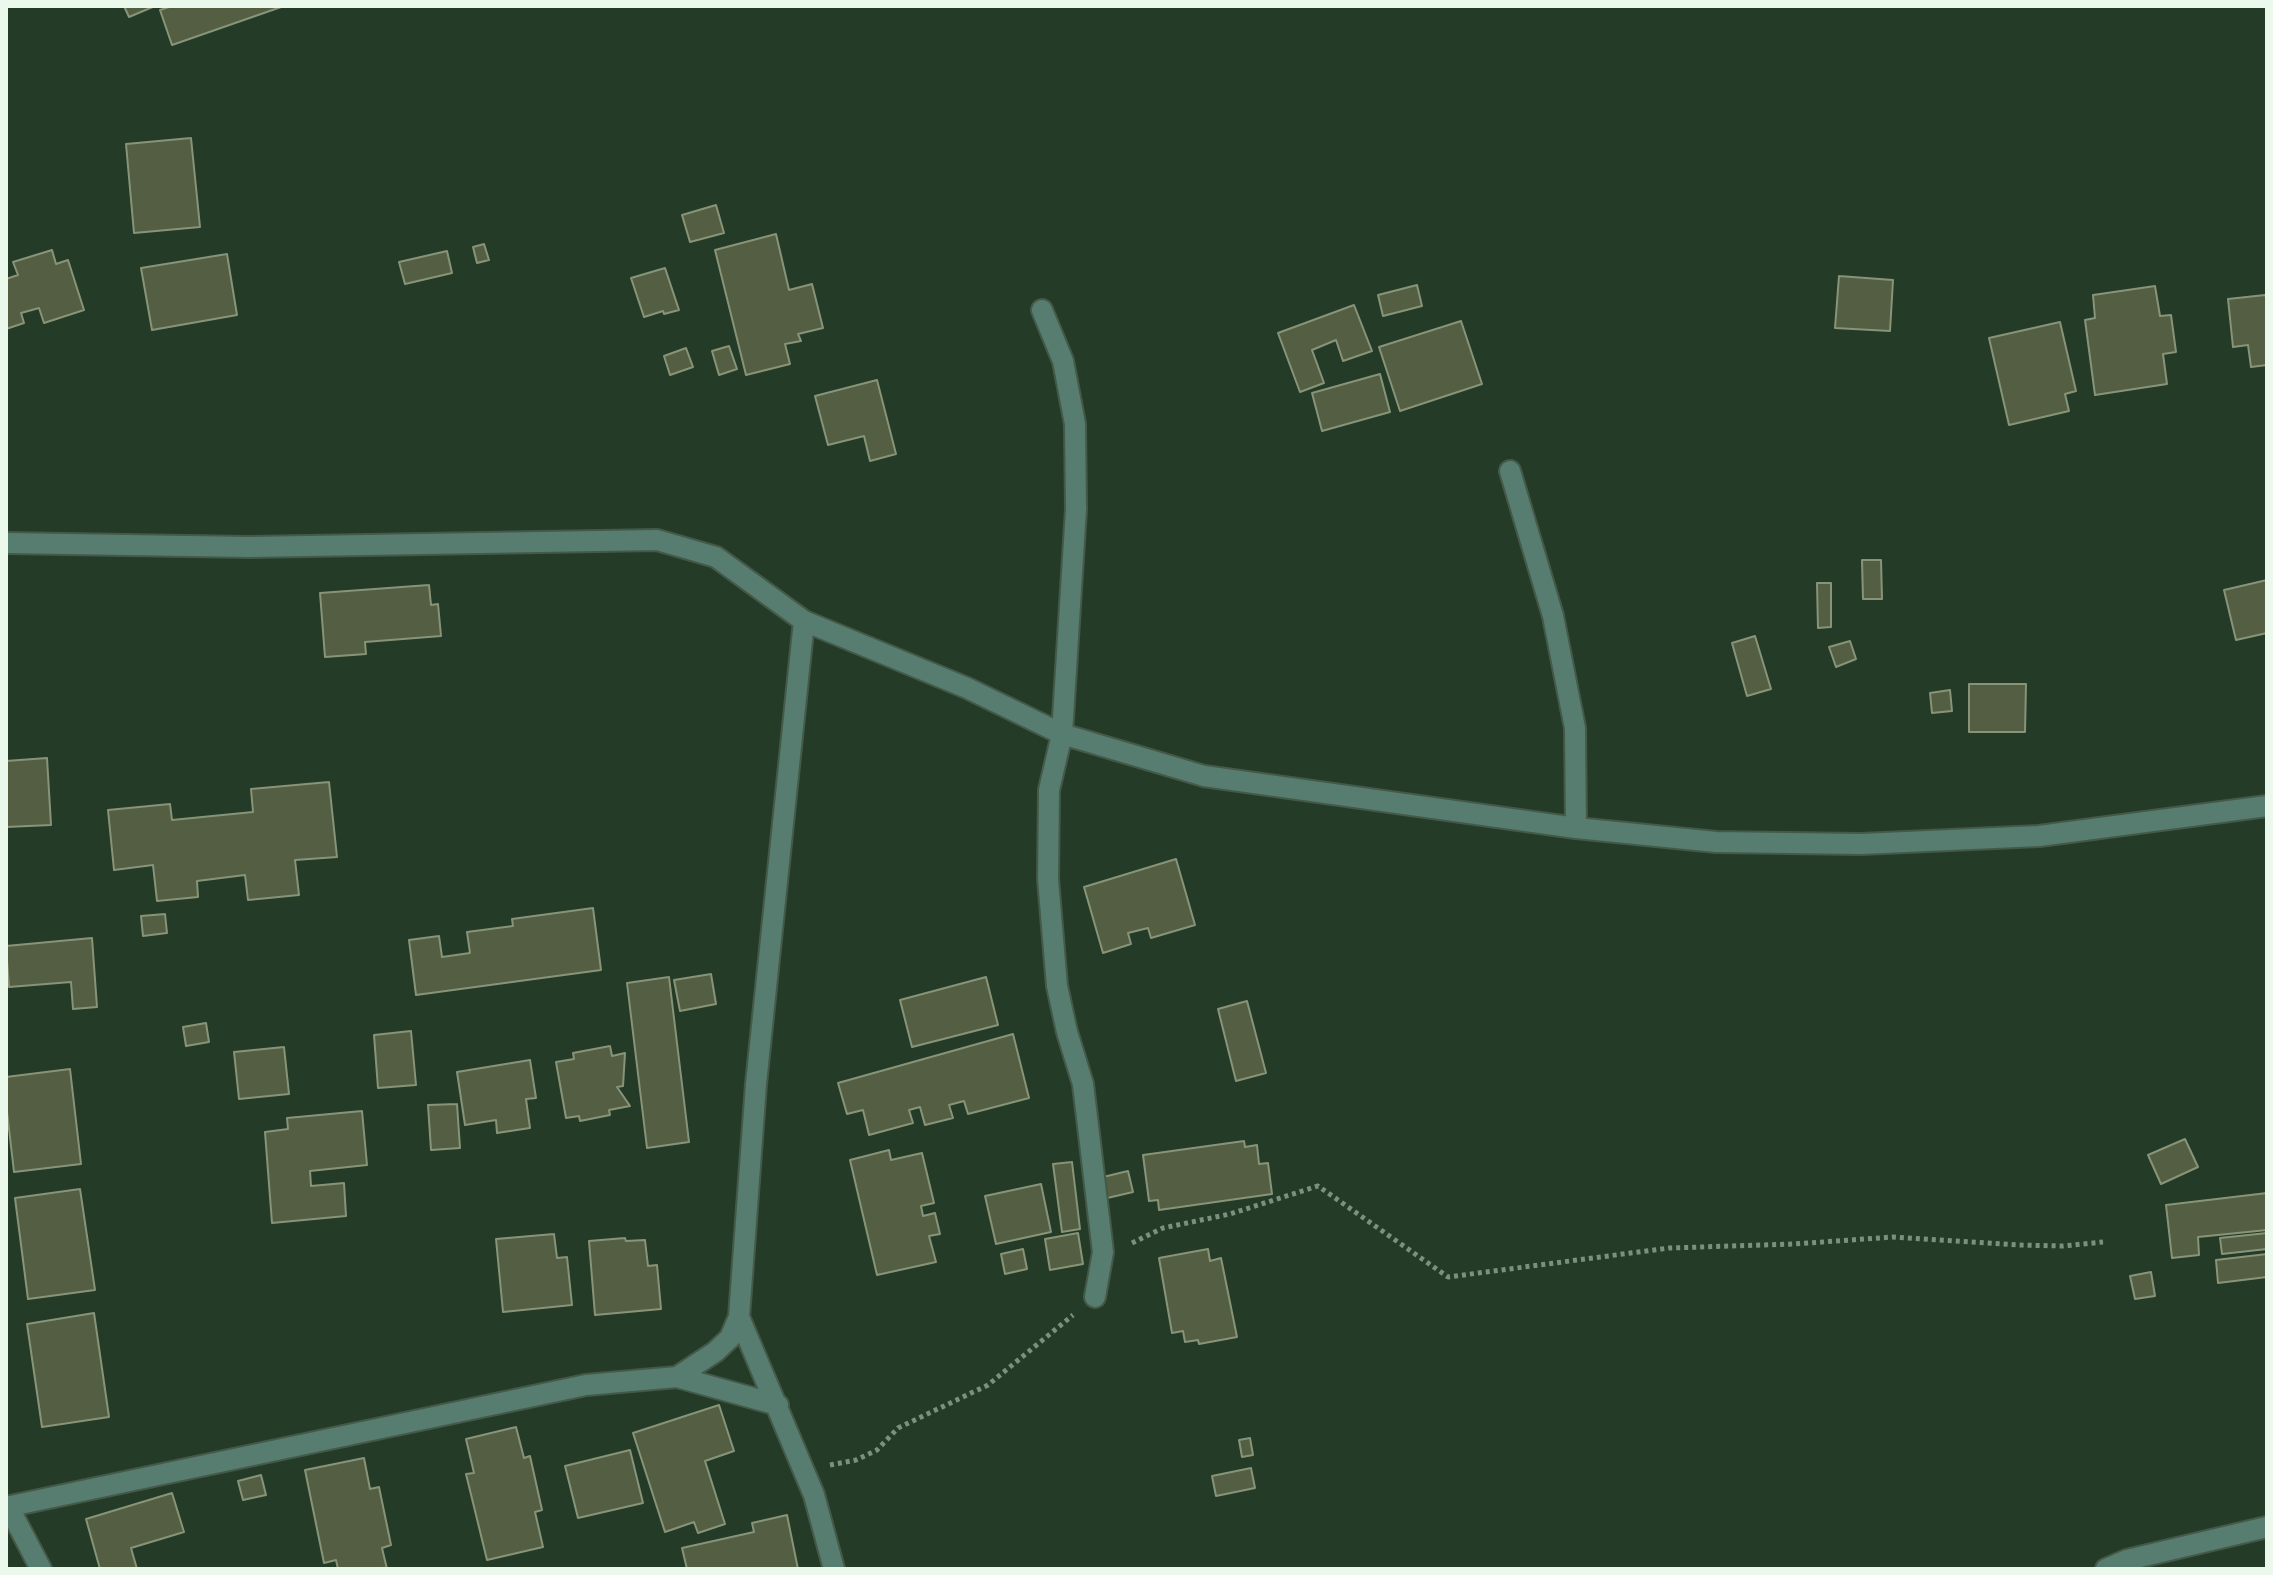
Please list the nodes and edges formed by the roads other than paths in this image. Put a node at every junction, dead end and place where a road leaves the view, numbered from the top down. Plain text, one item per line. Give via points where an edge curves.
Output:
1 (1042, 310) dead end
2 (1510, 471) dead end
3 (6, 543) edge
4 (804, 621) junction
5 (1062, 734) junction
6 (2267, 806) edge
7 (1576, 828) junction
8 (1095, 1297) road end
9 (739, 1317) junction
10 (677, 1377) junction
11 (778, 1405) junction
12 (7, 1506) edge
13 (2267, 1527) edge
14 (41, 1569) edge
15 (834, 1569) edge
16 (2106, 1569) edge

1 - 5 street via 1063,361 1075,424 1076,509
2 - 7 street via 1553,616 1575,728
3 - 4 street via 249,547 657,540 716,557
4 - 5 street via 967,688
4 - 9 street via 756,1084
5 - 7 street via 1204,776
5 - 8 street via 1049,790 1048,879 1057,986 1083,1084 1103,1252
6 - 7 street via 2039,836 1861,844 1716,842
9 - 10 street via 723,1345
9 - 11 street
10 - 11 street
10 - 12 street via 586,1385
11 - 15 street via 814,1495
12 - 14 street
13 - 16 street

